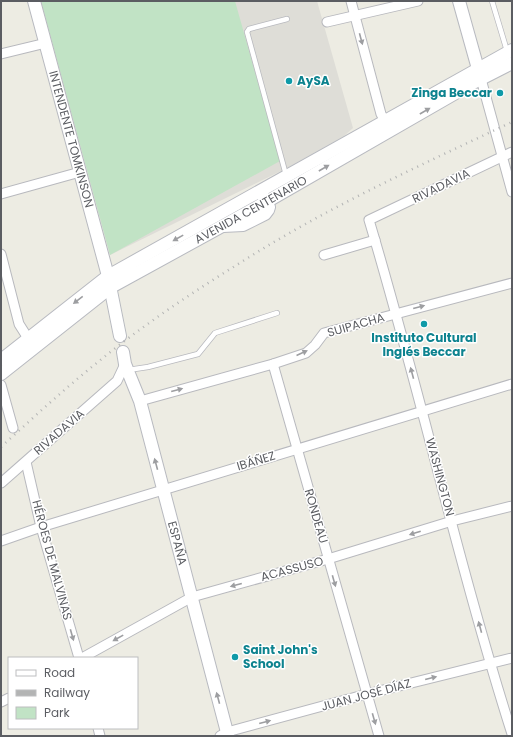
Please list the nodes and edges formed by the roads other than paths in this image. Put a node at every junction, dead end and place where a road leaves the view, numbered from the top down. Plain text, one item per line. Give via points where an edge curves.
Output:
1 (34, 1) edge
2 (351, 1) edge
3 (418, 1) edge
4 (459, 1) edge
5 (492, 1) edge
6 (355, 16) junction
7 (287, 19) dead end
8 (327, 22) dead end
9 (46, 43) junction
10 (1, 54) edge
11 (511, 55) edge
12 (480, 74) junction
13 (388, 126) junction
14 (512, 152) edge
15 (503, 156) junction
16 (80, 172) junction
17 (287, 176) junction
18 (512, 192) edge
19 (1, 194) edge
20 (263, 196) junction
21 (369, 220) joint
22 (375, 240) junction
23 (1, 254) edge
24 (324, 255) dead end
25 (110, 282) junction
26 (512, 283) edge
27 (396, 313) junction
28 (277, 314) dead end
29 (120, 336) dead end
30 (32, 343) junction
31 (1, 360) edge
32 (126, 362) junction
33 (273, 364) junction
34 (1, 374) edge
35 (117, 381) junction
36 (512, 384) edge
37 (1, 385) edge
38 (133, 385) junction
39 (140, 401) junction
40 (422, 410) junction
41 (13, 428) dead end
42 (297, 449) junction
43 (26, 462) junction
44 (1, 483) edge
45 (163, 490) junction
46 (511, 509) edge
47 (452, 521) junction
48 (41, 527) junction
49 (1, 542) edge
50 (328, 559) junction
51 (192, 597) junction
52 (79, 657) edge
53 (84, 657) edge
54 (512, 658) edge
55 (490, 664) junction
56 (367, 694) junction
57 (512, 734) edge
58 (225, 735) edge
59 (379, 736) edge

1 - 9 main road, INTENDENTE TOMKINSON
2 - 6 street
3 - 6 street
4 - 12 main road
5 - 11 lane
6 - 8 street
6 -> 13 street via 381,114
7 - 17 lane via 249,29 247,32
9 - 10 street
9 - 16 main road, INTENDENTE TOMKINSON
11 - 12 main road, AVENIDA CENTENARIO
12 - 13 main road, AVENIDA CENTENARIO
12 - 15 street
13 - 17 main road, AVENIDA CENTENARIO
20 -> 13 main road, AVENIDA CENTENARIO
14 - 15 street, RIVADAVIA
15 - 18 street
15 - 21 street, RIVADAVIA
16 - 19 street
16 - 25 main road, INTENDENTE TOMKINSON
17 - 20 main road, AVENIDA CENTENARIO
20 -> 25 main road, AVENIDA CENTENARIO
20 - 25 main road, AVENIDA CENTENARIO via 268,207 265,214 243,225 222,226
21 - 22 street, WASHINGTON
22 - 24 street
22 - 27 street, WASHINGTON
23 - 30 street via 19,324
25 - 29 main road
25 - 30 main road, AVENIDA CENTENARIO
27 -> 26 street, SUIPACHA
33 -> 27 street, SUIPACHA via 306,353 324,333
40 -> 27 street, WASHINGTON
28 - 32 lane via 215,333 198,354 148,367
30 - 31 main road, AVENIDA CENTENARIO
30 - 34 main road, AVENIDA CENTENARIO
32 - 35 street, RIVADAVIA
32 - 38 main road, ESPAÑA
39 -> 33 street, SUIPACHA
33 - 42 street, RONDEAU
35 - 38 street
35 - 43 street, RIVADAVIA
36 - 40 street, IBÁÑEZ
37 - 41 street
38 - 39 main road, ESPAÑA
45 -> 39 main road, ESPAÑA
40 - 42 street, IBÁÑEZ
40 - 47 street, WASHINGTON
42 - 45 street, IBÁÑEZ
42 - 50 street, RONDEAU
43 - 44 street, RIVADAVIA
43 - 48 street, HÉROES DE MALVINAS
45 - 48 street, IBÁÑEZ
45 - 51 main road, ESPAÑA
46 - 47 street, ACASSUSO
47 -> 50 street, ACASSUSO
55 -> 47 street, WASHINGTON
48 - 49 street, IBÁÑEZ
48 -> 52 street, HÉROES DE MALVINAS
50 -> 51 street, ACASSUSO
50 -> 56 street, RONDEAU
51 -> 53 street, ACASSUSO
58 -> 51 main road, ESPAÑA
54 - 55 street, JUAN JOSÉ DÍAZ
56 -> 55 street, JUAN JOSÉ DÍAZ
55 - 57 street, WASHINGTON
58 -> 56 street, JUAN JOSÉ DÍAZ
56 -> 59 street, RONDEAU

